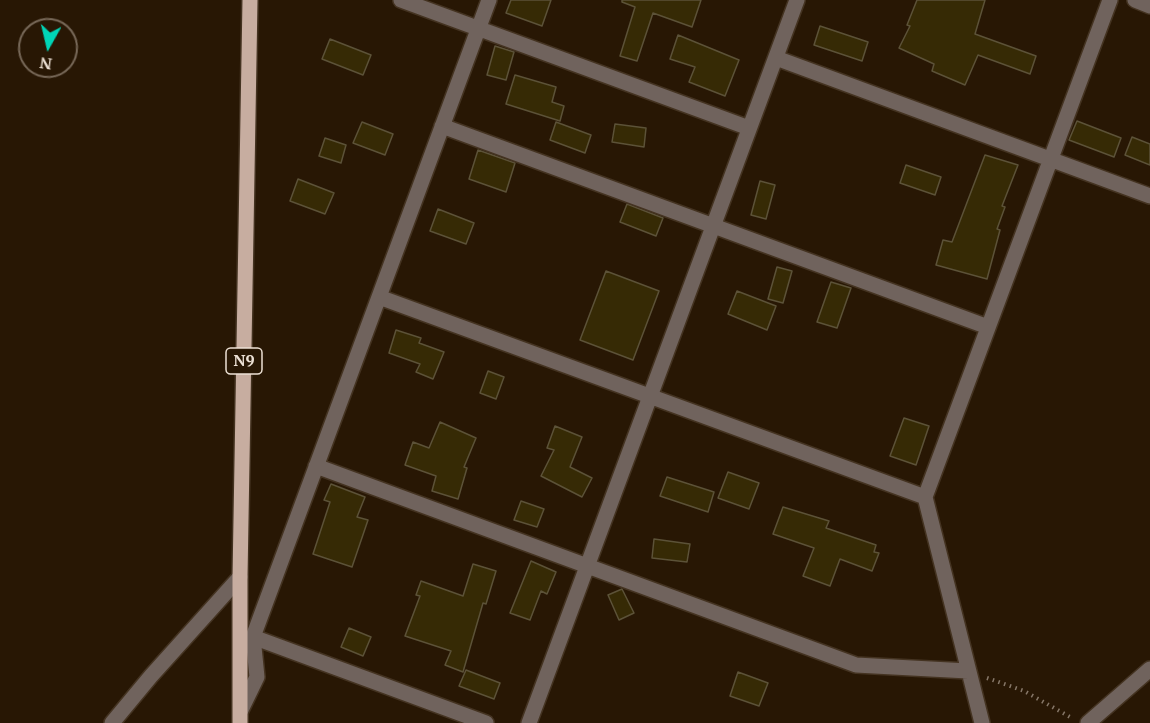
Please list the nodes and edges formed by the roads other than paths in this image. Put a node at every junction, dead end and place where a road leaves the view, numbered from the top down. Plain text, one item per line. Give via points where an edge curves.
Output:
1 (250, 0) edge
2 (400, 0) edge
3 (489, 0) edge
4 (797, 0) edge
5 (1110, 0) edge
6 (1135, 0) edge
7 (1150, 6) edge
8 (478, 28) junction
9 (776, 58) junction
10 (442, 126) junction
11 (749, 128) junction
12 (1051, 159) junction
13 (1150, 196) edge
14 (713, 226) junction
15 (379, 297) junction
16 (988, 327) junction
17 (650, 396) junction
18 (316, 466) junction
19 (925, 497) junction
20 (587, 566) junction
21 (240, 577) junction
22 (253, 637) junction
23 (1150, 669) edge
24 (968, 671) junction
25 (241, 717) edge
26 (112, 723) edge
27 (486, 723) edge
28 (529, 723) edge
29 (982, 723) edge
30 (1088, 723) edge

1 - 21 main road, N9
2 - 8 street
3 - 8 street
4 - 9 street
5 - 12 street
6 - 7 street
8 - 10 street
8 - 11 street
9 - 11 street
9 - 12 street
10 - 14 street
10 - 15 street
11 - 14 street
12 - 13 street
12 - 16 street
14 - 16 street
14 - 17 street
15 - 17 street
15 - 18 street
16 - 19 street
17 - 19 street
17 - 20 street
18 - 20 street
18 - 22 street
19 - 24 street
20 - 24 street via 856,665
20 - 28 street
21 - 25 main road, N9
21 - 26 street
22 - 25 street via 257,677
22 - 27 street
23 - 30 street
24 - 29 street

